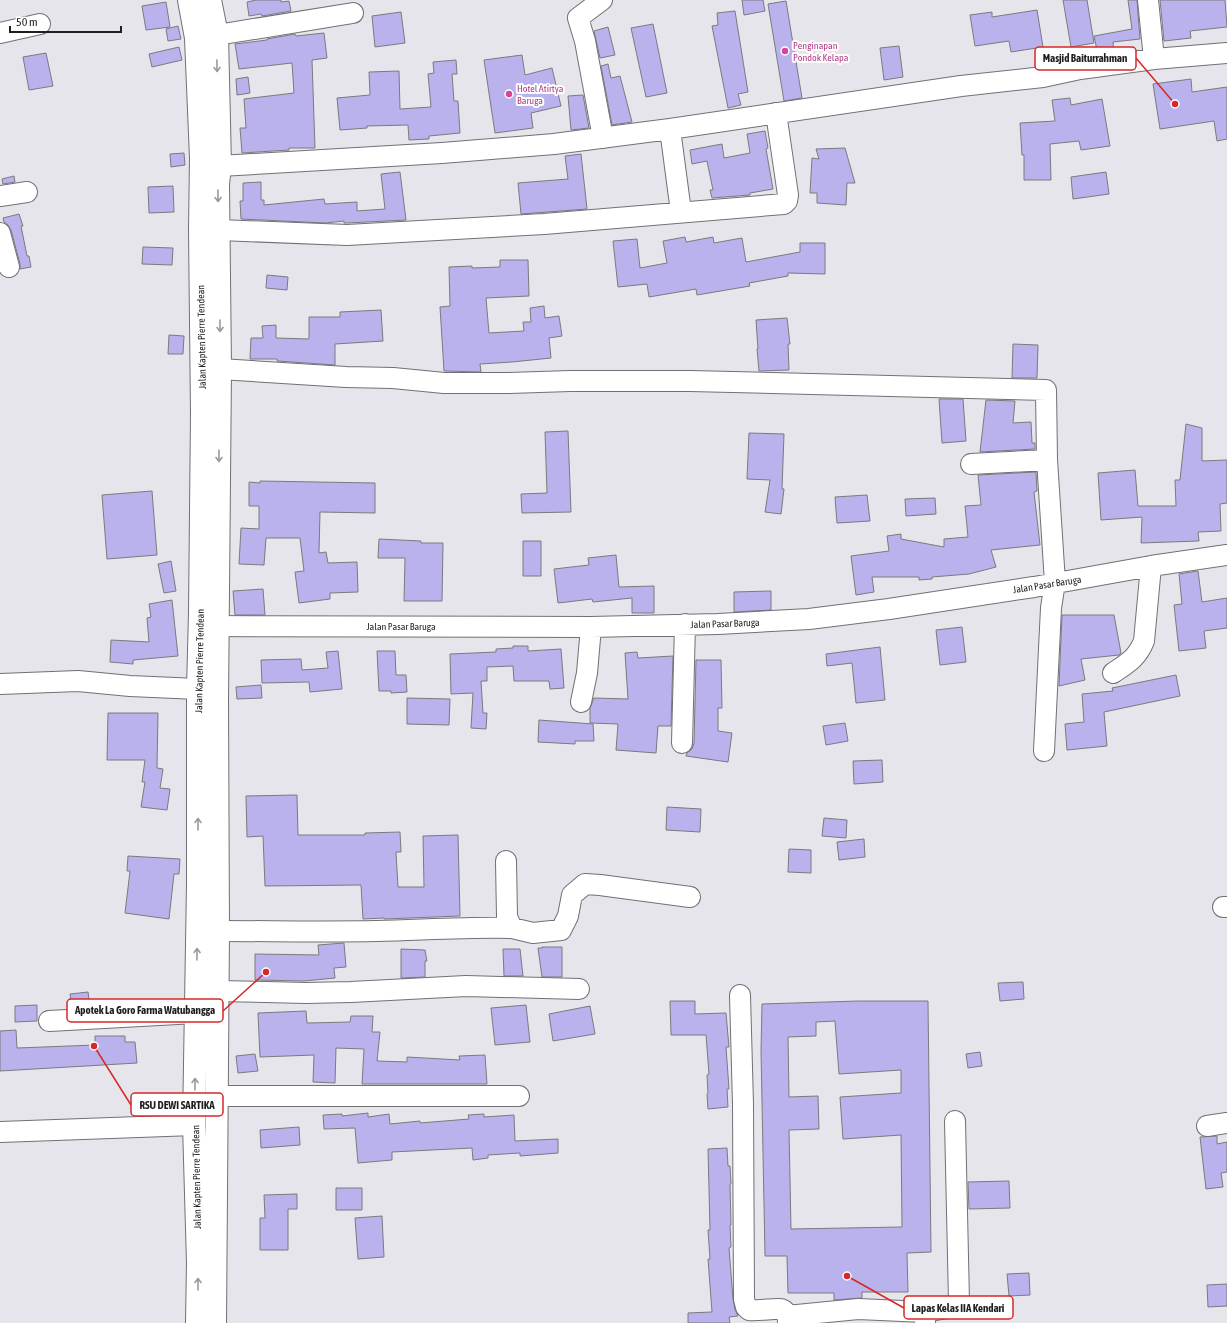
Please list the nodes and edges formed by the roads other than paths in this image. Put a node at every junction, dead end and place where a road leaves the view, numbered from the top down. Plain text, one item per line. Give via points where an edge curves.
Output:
1 (189, 0) edge
2 (210, 0) edge
3 (602, 0) edge
4 (1148, 0) edge
5 (353, 13) dead end
6 (40, 24) dead end
7 (0, 33) edge
8 (217, 35) junction
9 (1227, 53) edge
10 (1154, 59) junction
11 (776, 113) junction
12 (670, 129) junction
13 (603, 138) junction
14 (220, 166) junction
15 (27, 192) dead end
16 (0, 196) edge
17 (681, 212) junction
18 (219, 230) junction
19 (0, 233) edge
20 (9, 267) dead end
21 (220, 369) junction
22 (1047, 460) junction
23 (971, 464) dead end
24 (1227, 555) edge
25 (1151, 566) junction
26 (1055, 582) junction
27 (685, 624) junction
28 (209, 627) junction
29 (591, 627) junction
30 (1113, 673) dead end
31 (0, 684) edge
32 (198, 689) junction
33 (581, 702) dead end
34 (682, 743) dead end
35 (1044, 751) dead end
36 (506, 861) dead end
37 (690, 897) dead end
38 (512, 928) junction
39 (218, 931) junction
40 (579, 989) dead end
41 (218, 990) junction
42 (740, 995) dead end
43 (196, 1013) junction
44 (49, 1021) dead end
45 (216, 1096) junction
46 (519, 1096) dead end
47 (955, 1121) dead end
48 (1227, 1123) edge
49 (194, 1125) junction
50 (1207, 1126) dead end
51 (0, 1132) edge
52 (925, 1317) edge
53 (788, 1320) edge
54 (197, 1323) edge
55 (215, 1323) edge

1 - 28 highway, Jalan Kapten Pierre Tendean via 196,38 201,158 202,389
2 - 8 highway, Jalan Kapten Pierre Tendean
3 - 13 street via 578,18 585,41
4 - 10 street
5 - 8 street
6 - 7 street
8 -> 14 highway, Jalan Kapten Pierre Tendean
9 - 10 street
10 - 11 street
11 - 12 street
11 - 17 street via 787,201 784,204
12 - 13 street
12 - 17 street
13 - 14 street via 442,153
14 -> 18 highway, Jalan Kapten Pierre Tendean
15 - 16 street
17 - 18 street via 544,224 347,235
18 -> 21 highway, Jalan Kapten Pierre Tendean
19 - 20 street
21 - 22 street via 444,383 682,381 1046,390
21 -> 28 highway, Jalan Kapten Pierre Tendean
22 - 23 street
22 - 26 street
24 - 25 street, Jalan Pasar Baruga
25 - 26 street, Jalan Pasar Baruga
25 - 30 street via 1144,641 1134,658
26 - 27 street, Jalan Pasar Baruga via 810,619
26 - 35 street via 1051,608
27 - 29 street, Jalan Pasar Baruga
27 - 34 street
28 - 29 street, Jalan Pasar Baruga
28 - 32 highway, Jalan Kapten Pierre Tendean
28 - 39 highway, Jalan Kapten Pierre Tendean via 217,701
29 - 33 street via 587,673
31 - 32 street via 78,681
43 -> 32 highway, Jalan Kapten Pierre Tendean
36 - 38 street via 507,917
37 - 38 street via 585,884 572,895 568,916 561,930 533,933
38 - 39 street
39 - 41 highway, Jalan Kapten Pierre Tendean
40 - 41 street via 466,986 306,993
41 - 45 highway, Jalan Kapten Pierre Tendean
42 - 53 street via 744,1299 749,1310 781,1309 786,1313
43 - 44 street
49 -> 43 highway, Jalan Kapten Pierre Tendean
45 - 46 street
45 - 55 highway, Jalan Kapten Pierre Tendean
47 - 52 street via 959,1302 958,1306
48 - 50 street
49 - 51 street
54 -> 49 highway, Jalan Kapten Pierre Tendean
52 - 53 street via 858,1309

